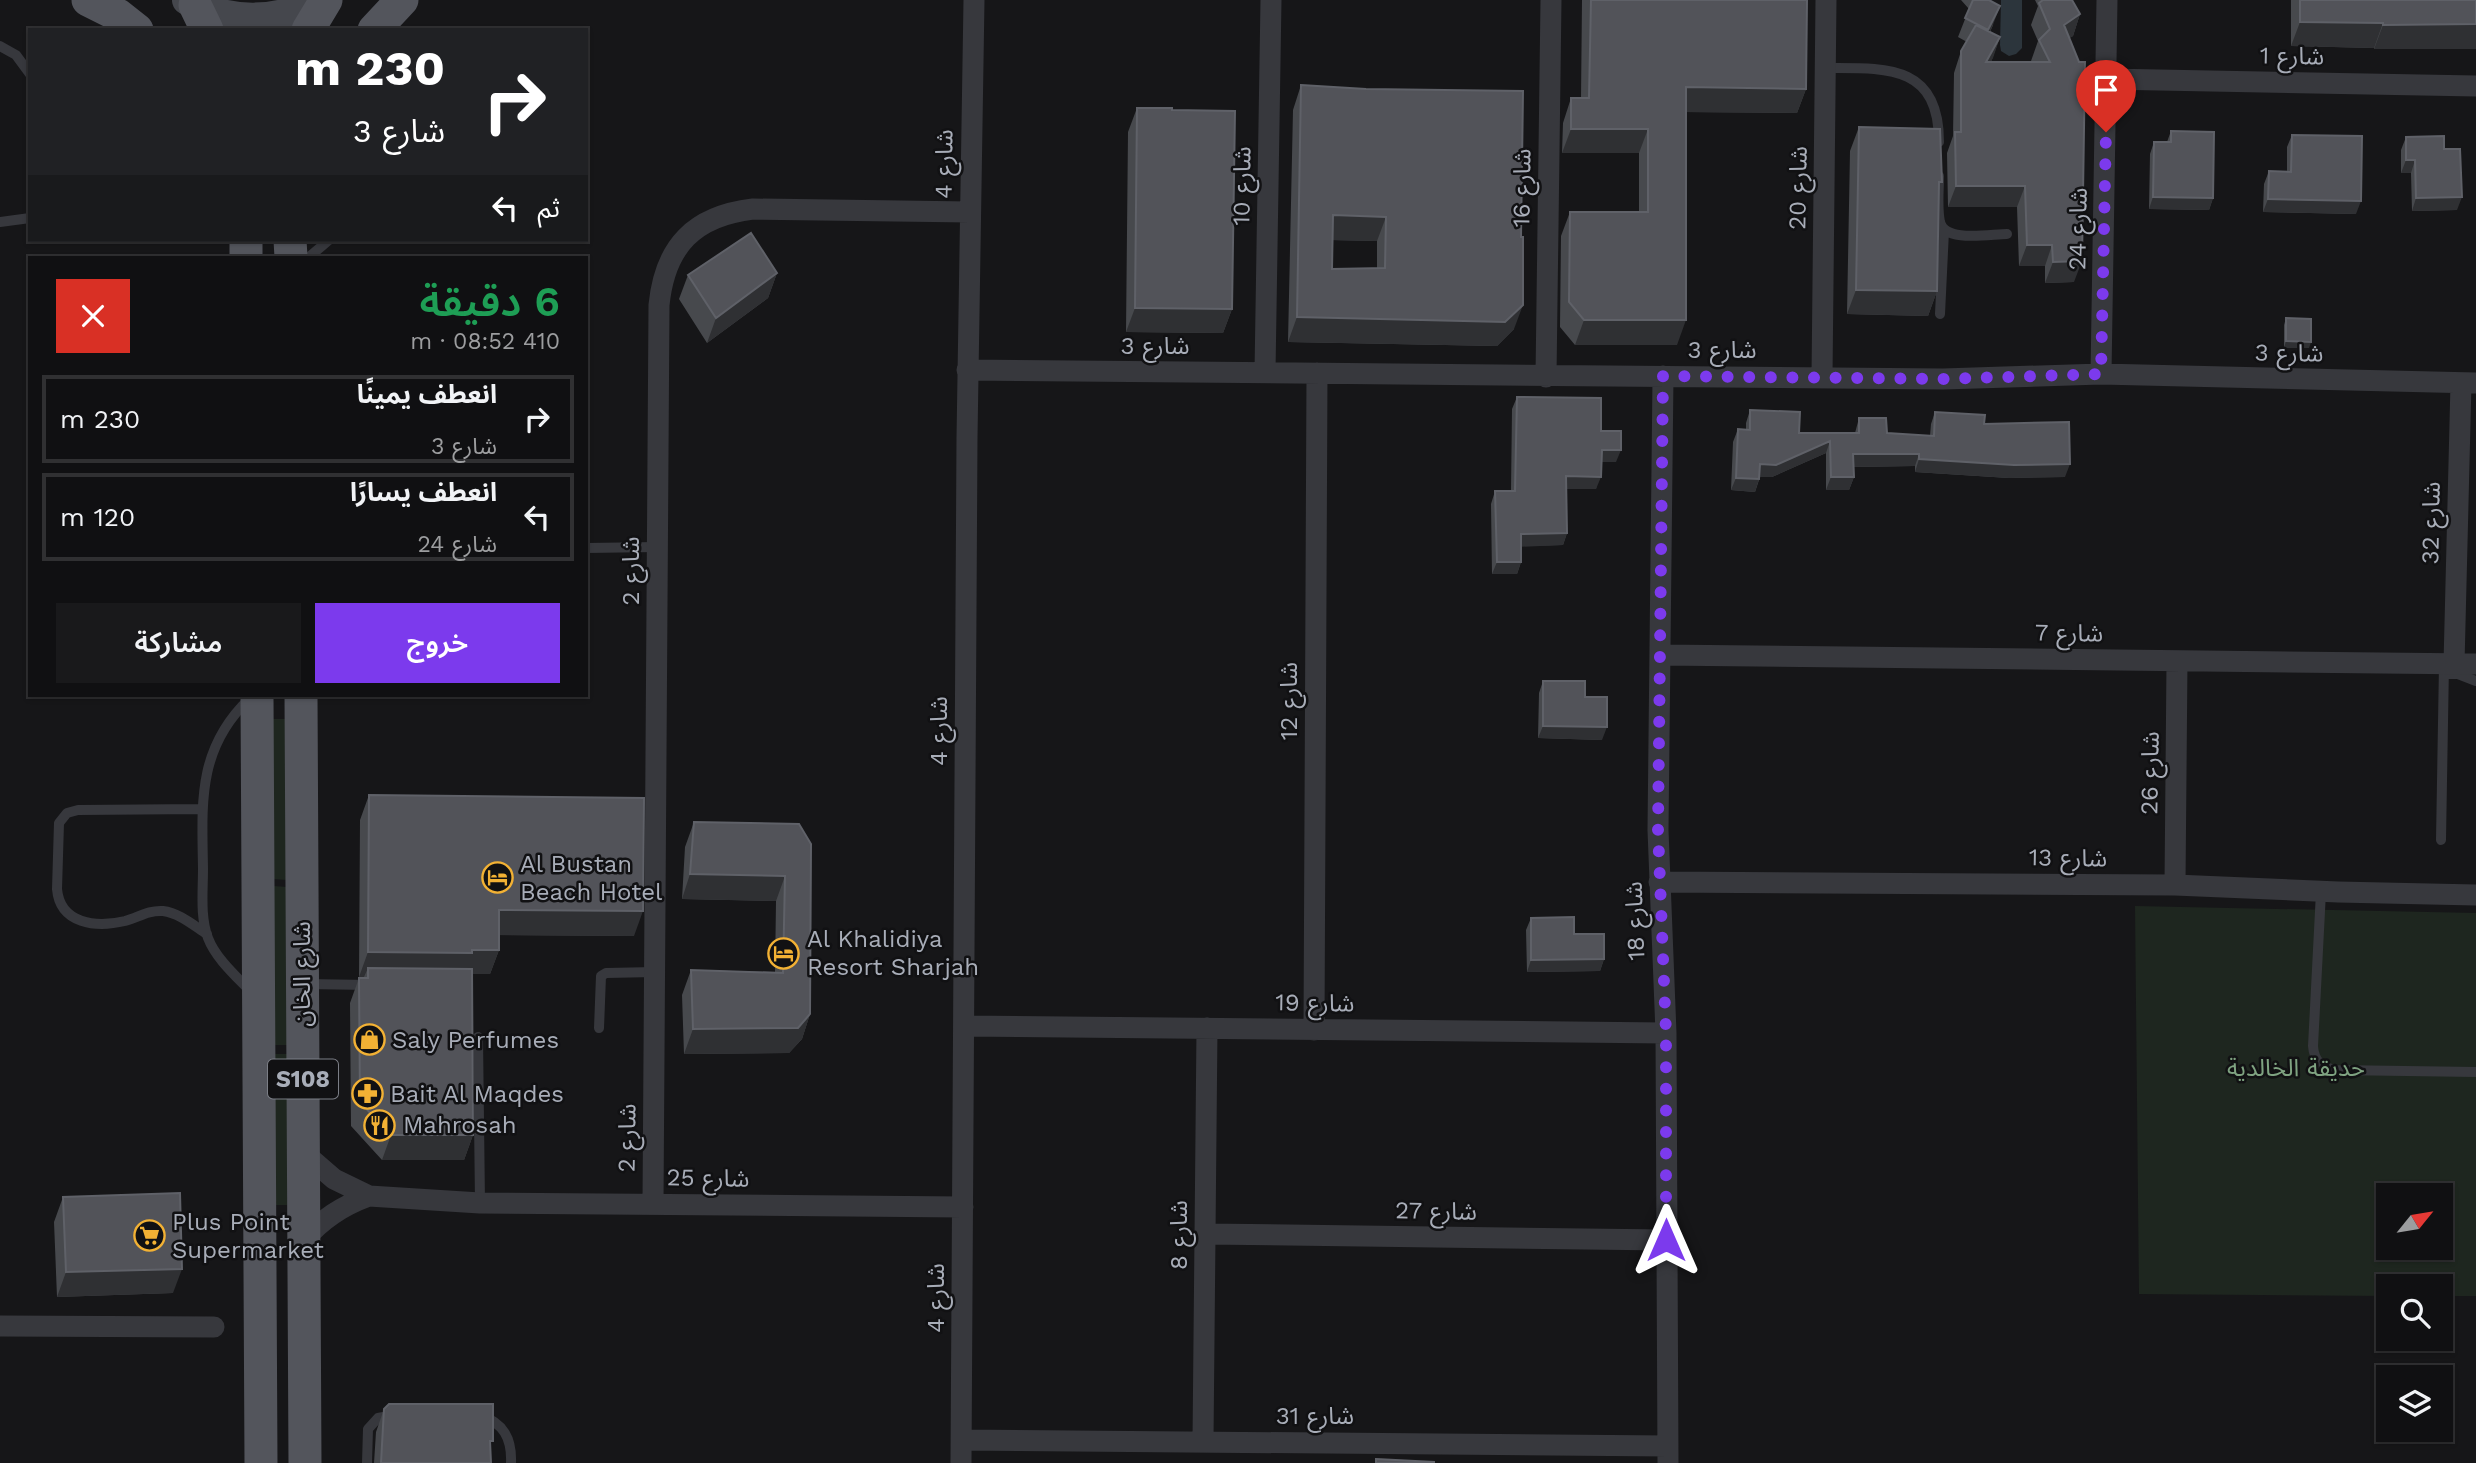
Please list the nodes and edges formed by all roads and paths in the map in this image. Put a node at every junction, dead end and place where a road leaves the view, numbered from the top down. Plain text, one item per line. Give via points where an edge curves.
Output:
1 (88, 0) edge
2 (319, 0) edge
3 (326, 0) edge
4 (402, 0) edge
5 (974, 0) edge
6 (1271, 0) edge
7 (1550, 0) edge
8 (1826, 0) edge
9 (2107, 0) edge
10 (197, 11) edge
11 (134, 28) edge
12 (309, 28) edge
13 (376, 28) edge
14 (0, 46) edge
15 (1825, 68) junction
16 (28, 71) edge
17 (2107, 79) junction
18 (2476, 86) edge
19 (1926, 137) edge
20 (1939, 137) junction
21 (1939, 149) edge
22 (1939, 162) edge
23 (970, 212) junction
24 (28, 218) edge
25 (0, 222) edge
26 (1944, 230) junction
27 (2007, 234) dead end
28 (327, 242) edge
29 (310, 256) edge
30 (1940, 314) edge
31 (967, 370) junction
32 (1265, 372) junction
33 (1317, 373) junction
34 (2101, 374) junction
35 (1663, 376) junction
36 (1546, 377) junction
37 (1822, 377) junction
38 (2468, 383) edge
39 (657, 547) junction
40 (588, 548) edge
41 (1661, 655) junction
42 (2177, 661) junction
43 (2476, 664) edge
44 (2447, 667) junction
45 (2476, 681) edge
46 (253, 697) edge
47 (255, 697) edge
48 (300, 697) edge
49 (202, 809) junction
50 (2441, 840) dead end
51 (1660, 882) junction
52 (2175, 885) junction
53 (2321, 892) junction
54 (2476, 895) edge
55 (207, 934) junction
56 (655, 972) junction
57 (302, 984) junction
58 (382, 985) edge
59 (258, 1000) junction
60 (964, 1026) junction
61 (599, 1028) dead end
62 (1207, 1028) junction
63 (1314, 1030) junction
64 (1666, 1033) junction
65 (478, 1037) dead end
66 (2476, 1072) edge
67 (304, 1153) junction
68 (369, 1196) junction
69 (480, 1203) junction
70 (653, 1204) junction
71 (963, 1207) junction
72 (1205, 1234) junction
73 (1666, 1240) junction
74 (303, 1241) junction
75 (0, 1326) edge
76 (214, 1327) dead end
77 (405, 1415) edge
78 (467, 1415) edge
79 (962, 1440) junction
80 (1203, 1442) junction
81 (1668, 1454) edge
82 (261, 1463) edge
83 (305, 1463) edge
84 (367, 1463) edge
85 (511, 1463) edge
86 (961, 1463) edge

1 - 11 main road
2 - 10 main road via 284,15 248,18
3 - 12 main road
4 - 13 main road
5 - 23 street, شارع 4
6 - 32 street, شارع 10
7 - 36 street, شارع 16
8 - 15 street, شارع 20
9 - 17 street, شارع 24
14 - 16 lane via 16,55
15 - 20 lane via 1907,75 1934,104
15 - 37 street, شارع 20
17 - 18 street, شارع 1
17 - 34 street, شارع 24
19 - 20 lane
20 - 21 lane
22 - 26 lane via 1939,219
23 - 31 street, شارع 4
23 - 39 street, شارع 2 via 753,209 729,212 685,237 671,256 659,304
24 - 25 lane
26 - 27 lane via 1954,235
26 - 30 lane
28 - 29 lane
31 - 32 street, شارع 3
31 - 60 street, شارع 4
32 - 33 street, شارع 3
33 - 36 street, شارع 3
33 - 63 street, شارع 12
34 - 37 street, شارع 3
34 - 38 street, شارع 3
35 - 36 street, شارع 3
35 - 37 street, شارع 3
35 - 41 street, شارع 18
38 - 44 street, شارع 32
39 - 40 lane
39 - 56 street, شارع 2
41 - 42 street, شارع 7
41 - 51 street, شارع 18
42 - 44 street, شارع 7
42 - 52 street, شارع 26
43 - 44 street, شارع 7
44 - 45 lane
44 - 50 lane
46 - 49 lane via 216,743 205,777
47 - 59 main road, شارع الخان / S108
48 - 57 main road, شارع الخان / S108
49 - 55 lane
49 - 55 lane via 67,813 59,823 57,889 65,912 79,922 120,922 160,911 175,914
51 - 52 street, شارع 13
51 - 64 street, شارع 18
52 - 53 street, شارع 13
53 - 54 street, شارع 13
53 - 66 lane via 2313,1045 2322,1066
55 - 59 lane via 216,953
56 - 61 lane via 601,976
56 - 70 street, شارع 2
57 - 58 lane
57 - 67 main road, شارع الخان / S108
59 - 82 main road, شارع الخان / S108
60 - 62 street, شارع 19
60 - 71 street, شارع 4
62 - 63 street, شارع 19
62 - 72 street, شارع 8
63 - 64 street, شارع 19
64 - 73 street, شارع 18
65 - 69 lane
67 - 68 street, شارع 25 via 334,1179
67 - 74 main road, شارع الخان / S108
68 - 69 street, شارع 25
68 - 74 street, شارع 25 via 332,1213
69 - 70 street, شارع 25
70 - 71 street, شارع 25
71 - 79 street, شارع 4
72 - 73 street, شارع 27
72 - 80 street, شارع 8
73 - 81 street, شارع 18
74 - 83 main road, شارع الخان / S108
75 - 76 street
77 - 84 lane via 386,1415 372,1423
78 - 85 lane via 489,1418 505,1431
79 - 80 street, شارع 31
79 - 86 street, شارع 4
80 - 81 street, شارع 31

